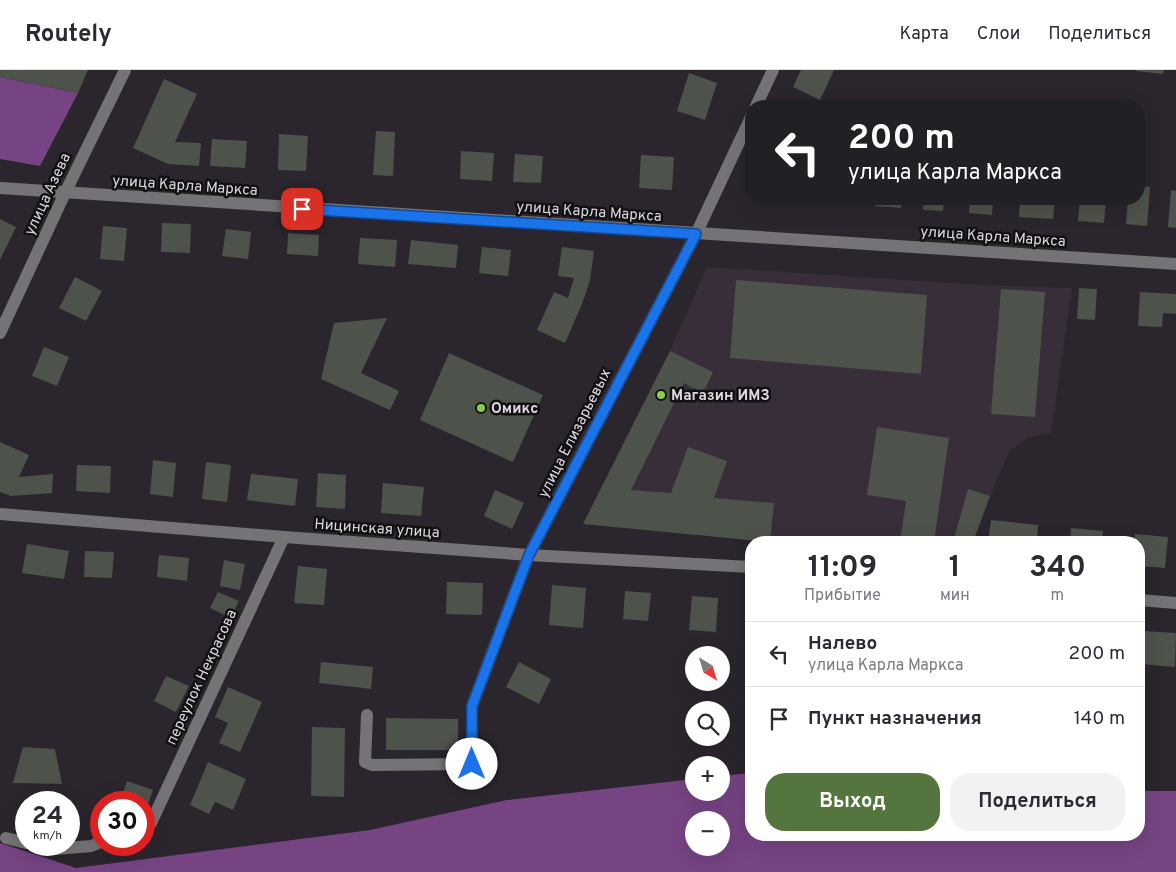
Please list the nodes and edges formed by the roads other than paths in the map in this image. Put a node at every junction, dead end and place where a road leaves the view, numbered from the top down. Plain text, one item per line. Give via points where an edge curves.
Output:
1 (125, 70) edge
2 (773, 70) edge
3 (759, 100) edge
4 (745, 130) edge
5 (0, 188) edge
6 (65, 193) junction
7 (696, 234) junction
8 (1176, 264) edge
9 (0, 333) edge
10 (0, 514) edge
11 (284, 537) junction
12 (529, 555) junction
13 (745, 567) edge
14 (1145, 601) edge
15 (1176, 604) edge
16 (367, 715) dead end
17 (155, 816) edge
18 (6, 838) dead end
19 (15, 840) edge

1 - 6 street, улица Азева
2 - 3 street
4 - 7 street, улица Елизарьевых
5 - 6 street, улица Карла Маркса
6 - 7 street, улица Карла Маркса
6 - 9 street, улица Азева
7 - 8 street, улица Карла Маркса
7 - 12 street, улица Елизарьевых
10 - 11 street, Ницинская улица
11 - 12 street, Ницинская улица
11 - 17 street, переулок Некрасова
12 - 13 street, Ницинская улица
12 - 16 street, улица Елизарьевых via 472,706 472,771 364,762
14 - 15 street
18 - 19 street

